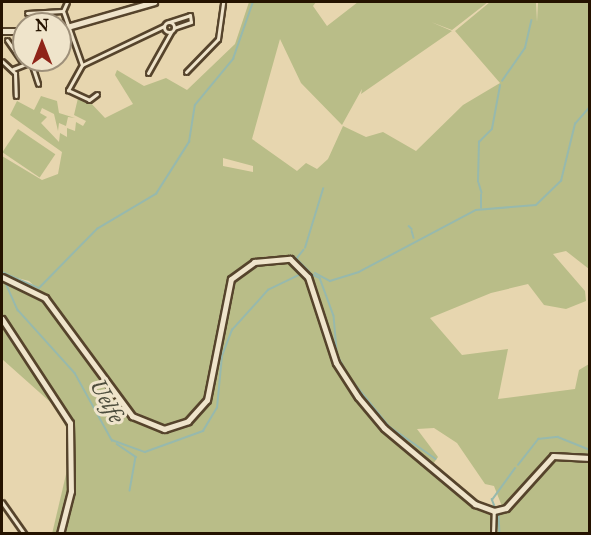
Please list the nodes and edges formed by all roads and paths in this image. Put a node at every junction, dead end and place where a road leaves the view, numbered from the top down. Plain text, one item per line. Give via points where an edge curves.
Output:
1 (67, 2) edge
2 (154, 2) edge
3 (223, 2) edge
4 (63, 11) joint
5 (45, 12) edge
6 (169, 22) junction
7 (72, 26) edge
8 (164, 26) junction
9 (172, 30) junction
10 (72, 38) edge
11 (7, 40) dead end
12 (12, 47) edge
13 (82, 65) junction
14 (13, 72) edge
15 (35, 72) edge
16 (186, 72) dead end
17 (148, 73) dead end
18 (38, 84) dead end
19 (97, 94) dead end
20 (16, 96) dead end
21 (2, 278) edge
22 (2, 319) edge
23 (590, 458) edge
24 (2, 502) edge
25 (494, 511) junction
26 (24, 534) edge
27 (60, 534) edge
28 (493, 534) edge

1 - 4 street
2 - 7 main road
3 - 16 street via 218,39
4 - 5 street
6 - 8 street
6 - 9 street
6 - 9 street via 190,15 191,22
8 - 9 street
8 - 13 street
9 - 17 street
10 - 13 street
11 - 12 street
13 - 19 street via 68,91 90,100
14 - 20 street
15 - 18 street
21 - 25 main road via 45,298 132,416 164,429 188,421 207,400 225,290 233,276 263,259 294,261 309,277 336,363 372,414 471,502
22 - 27 main road via 70,423 72,487
23 - 25 main road via 549,458 515,500
24 - 26 street
25 - 28 street

